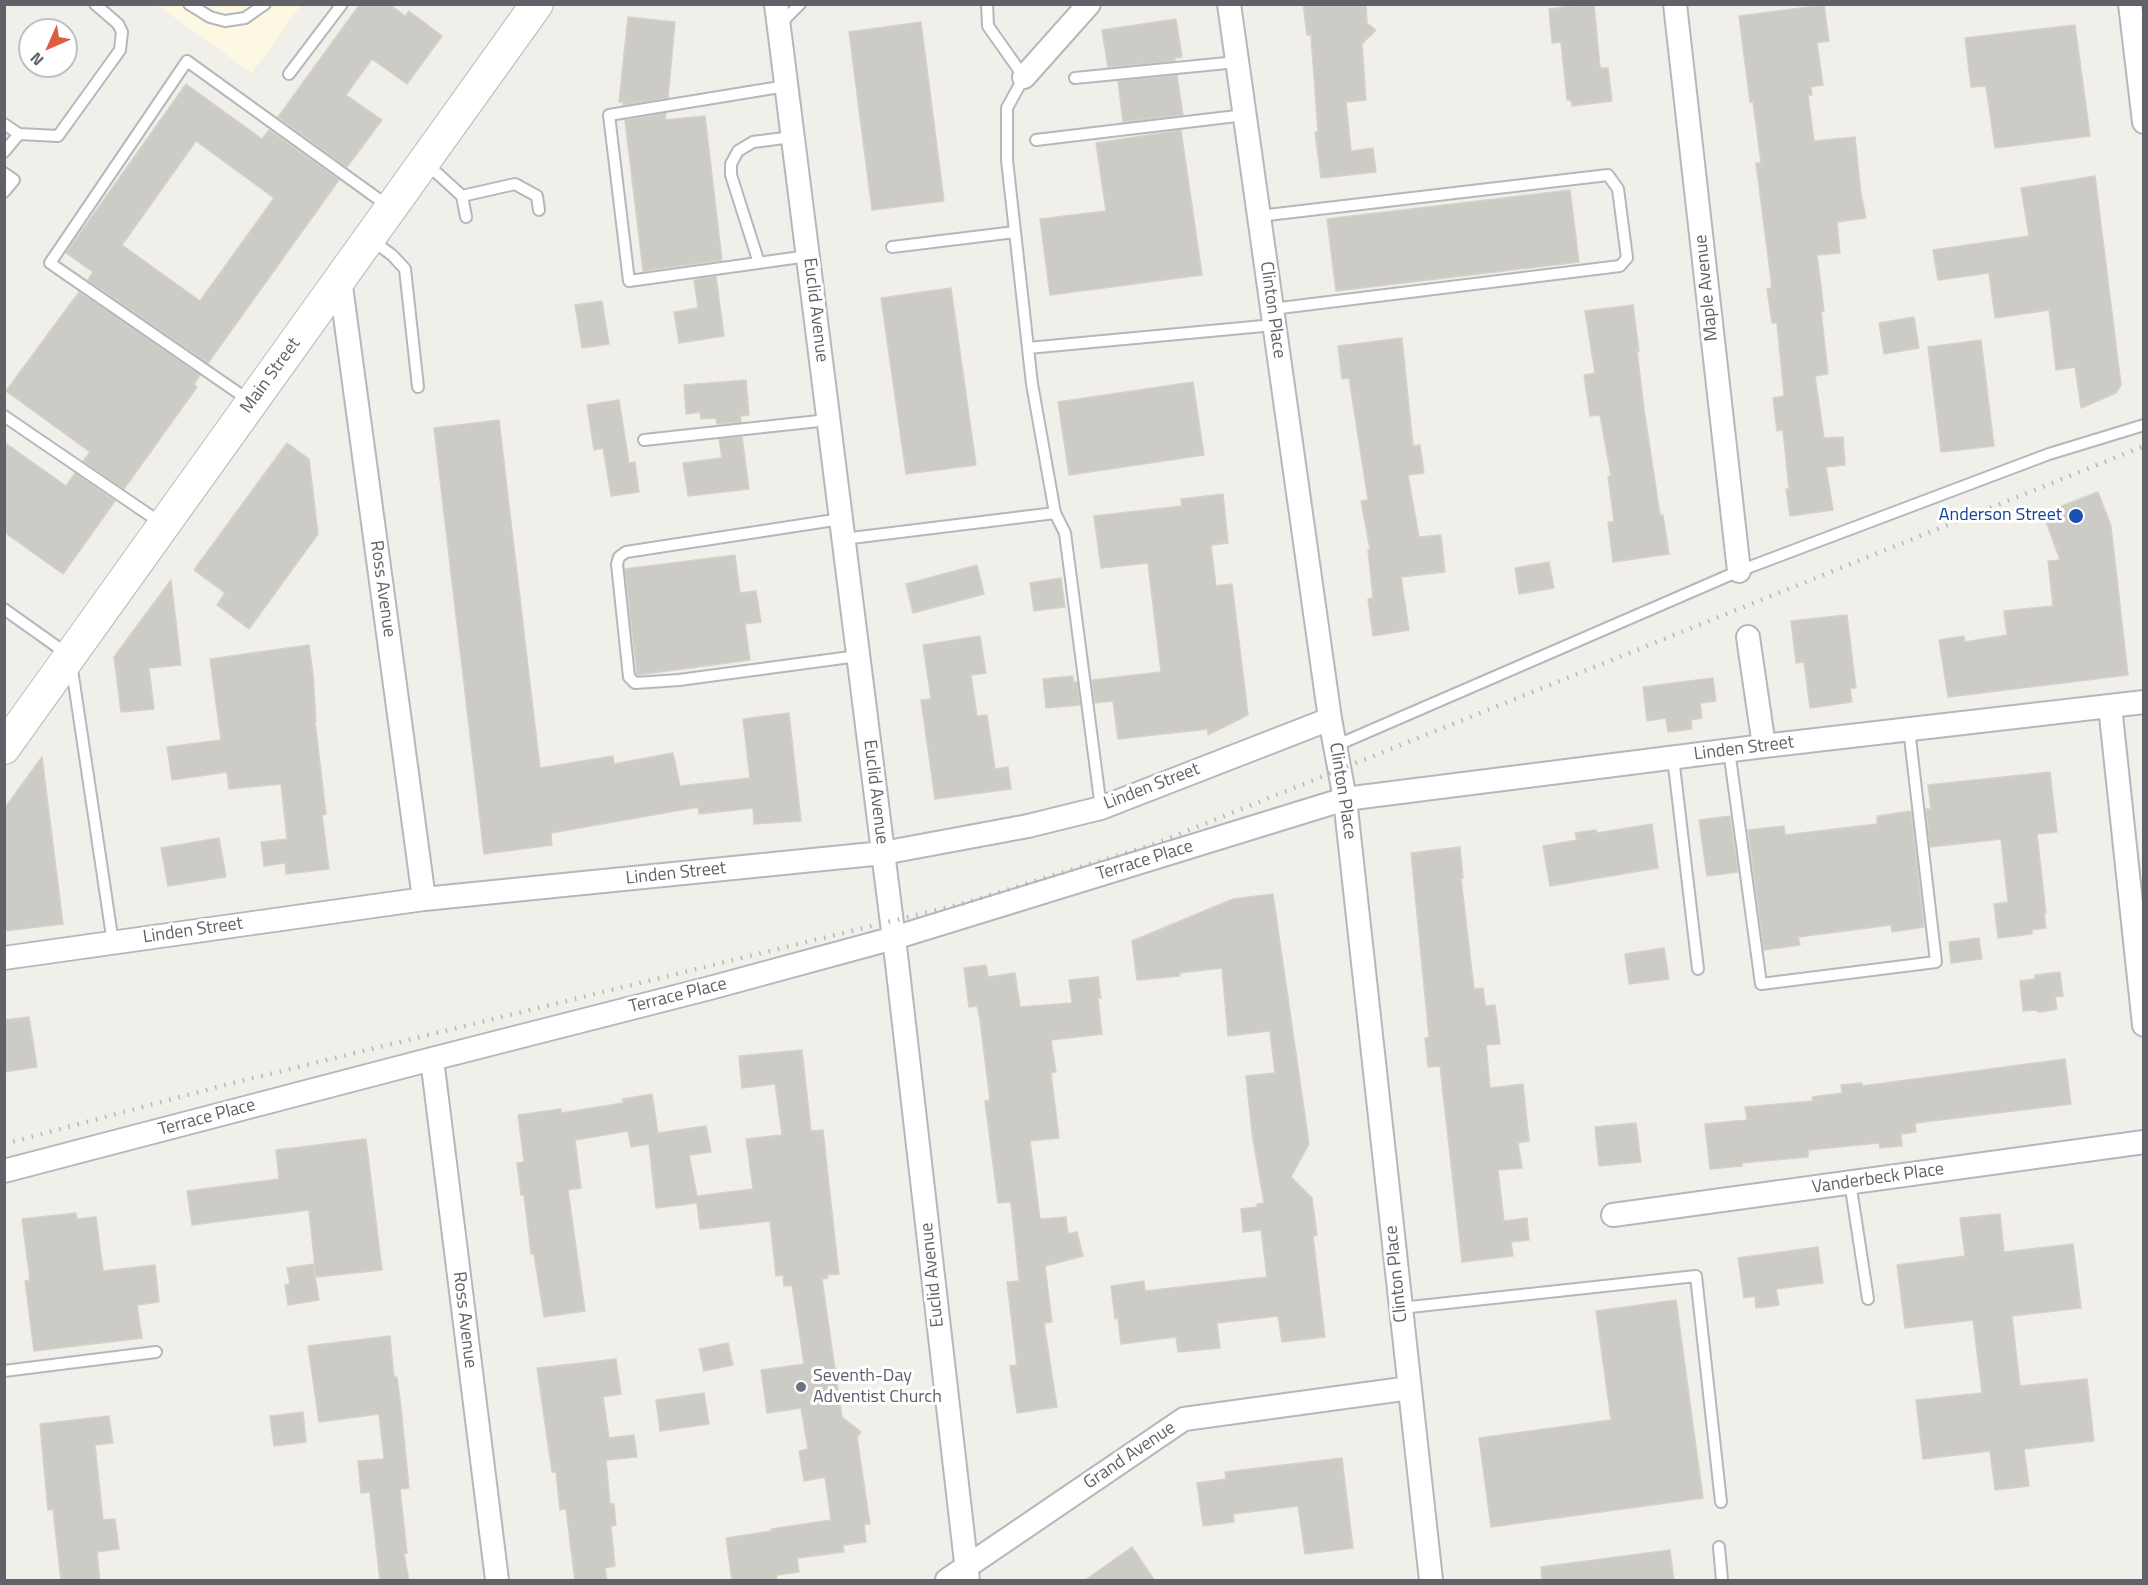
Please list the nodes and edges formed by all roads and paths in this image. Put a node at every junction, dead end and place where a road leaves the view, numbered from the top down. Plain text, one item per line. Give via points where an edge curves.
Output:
1 (95, 4) edge
2 (189, 4) edge
3 (265, 4) edge
4 (342, 4) edge
5 (801, 4) edge
6 (987, 4) edge
7 (1229, 4) edge
8 (1675, 4) edge
9 (2130, 4) edge
10 (1081, 7) edge
11 (524, 9) edge
12 (777, 15) edge
13 (1237, 62) junction
14 (289, 74) dead end
15 (1024, 77) junction
16 (1076, 78) dead end
17 (786, 86) junction
18 (1245, 115) junction
19 (2144, 122) edge
20 (4, 124) edge
21 (19, 134) junction
22 (792, 137) junction
23 (1036, 140) dead end
24 (4, 152) edge
25 (424, 162) junction
26 (4, 172) edge
27 (4, 192) edge
28 (462, 196) junction
29 (391, 208) junction
30 (539, 210) dead end
31 (1259, 216) junction
32 (466, 217) dead end
33 (1015, 232) junction
34 (369, 238) junction
35 (892, 247) dead end
36 (808, 256) junction
37 (759, 263) junction
38 (340, 279) junction
39 (1273, 317) junction
40 (1028, 348) junction
41 (418, 387) dead end
42 (252, 403) junction
43 (4, 416) edge
44 (828, 420) junction
45 (2144, 425) edge
46 (644, 440) dead end
47 (1055, 513) junction
48 (164, 525) junction
49 (842, 529) junction
50 (1739, 571) junction
51 (4, 609) edge
52 (1748, 637) dead end
53 (70, 656) junction
54 (858, 656) junction
55 (2144, 702) edge
56 (2110, 706) junction
57 (1330, 718) junction
58 (1909, 729) junction
59 (1335, 746) junction
60 (1764, 746) junction
61 (4, 748) edge
62 (1729, 750) junction
63 (1673, 757) junction
64 (1345, 799) junction
65 (1101, 807) junction
66 (883, 853) junction
67 (424, 899) junction
68 (894, 938) junction
69 (113, 943) junction
70 (4, 958) edge
71 (1698, 969) dead end
72 (2144, 1025) edge
73 (432, 1059) junction
74 (2144, 1142) edge
75 (4, 1171) edge
76 (1850, 1182) junction
77 (1613, 1215) dead end
78 (1868, 1299) dead end
79 (1401, 1308) junction
80 (156, 1352) dead end
81 (4, 1371) edge
82 (1410, 1388) junction
83 (1721, 1502) dead end
84 (1719, 1546) dead end
85 (967, 1574) edge
86 (497, 1581) edge
87 (947, 1581) edge
88 (1431, 1581) edge
89 (1722, 1581) edge

1 - 21 lane via 122,32 116,57 58,136
2 - 3 lane via 225,21 245,18
4 - 14 lane
5 - 12 lane
6 - 15 lane via 988,26
7 - 13 street, Clinton Place
8 - 50 street, Maple Avenue
9 - 19 street
10 - 15 street
11 - 25 main road, Main Street
12 - 17 street, Euclid Avenue
13 - 16 lane
13 - 18 street, Clinton Place
15 - 33 lane via 1007,108 1007,160
17 - 22 street, Euclid Avenue
17 - 37 lane via 609,115 629,281
18 - 23 lane
18 - 31 street, Clinton Place
20 - 21 lane
21 - 24 lane
22 - 36 street, Euclid Avenue
22 - 37 lane via 753,142 738,151 731,164
25 - 28 lane
25 - 29 main road, Main Street
26 - 27 lane via 14,180
28 - 30 lane via 515,184 537,196
28 - 32 lane
29 - 34 main road, Main Street
29 - 42 lane via 188,62 50,263
31 - 39 street, Clinton Place
31 - 39 lane via 1608,175 1618,189 1627,258 1620,266
33 - 35 lane
33 - 40 lane
34 - 38 main road, Main Street
34 - 41 lane via 405,269
36 - 37 lane
36 - 44 street, Euclid Avenue
38 - 42 main road, Main Street
38 - 67 street, Ross Avenue
39 - 40 lane
39 - 57 street, Clinton Place
40 - 47 lane
42 - 48 main road, Main Street
43 - 48 lane
44 - 46 lane
44 - 49 street, Euclid Avenue
45 - 50 lane via 2049,454
47 - 49 lane
47 - 65 lane via 1065,533
48 - 53 main road, Main Street
49 - 54 street, Euclid Avenue
49 - 54 lane via 626,552 617,564 629,677 635,683 679,680
50 - 59 lane
51 - 53 lane
52 - 60 street
53 - 61 main road, Main Street
53 - 69 lane
54 - 66 street, Euclid Avenue
55 - 56 street, Linden Street
56 - 58 street, Linden Street
56 - 72 street
57 - 59 street, Clinton Place
57 - 65 street, Linden Street
58 - 60 street, Linden Street
58 - 62 lane via 1936,962 1761,984
59 - 64 street, Clinton Place
60 - 62 street, Linden Street
62 - 63 street, Linden Street
63 - 64 street, Linden Street
63 - 71 lane
64 - 68 street, Terrace Place
64 - 79 street, Clinton Place
65 - 66 street, Linden Street via 1028,826
66 - 67 street, Linden Street
66 - 68 street, Euclid Avenue
67 - 69 street, Linden Street
68 - 73 street, Terrace Place
68 - 85 street, Euclid Avenue
69 - 70 street, Linden Street
73 - 75 street, Terrace Place
73 - 86 street, Ross Avenue
74 - 76 street, Vanderbeck Place
76 - 77 street, Vanderbeck Place
76 - 78 lane
79 - 82 street, Clinton Place
79 - 83 lane via 1696,1276
80 - 81 lane
82 - 85 street, Grand Avenue via 1184,1419
82 - 88 street, Clinton Place
84 - 89 lane
85 - 87 street, Grand Avenue

